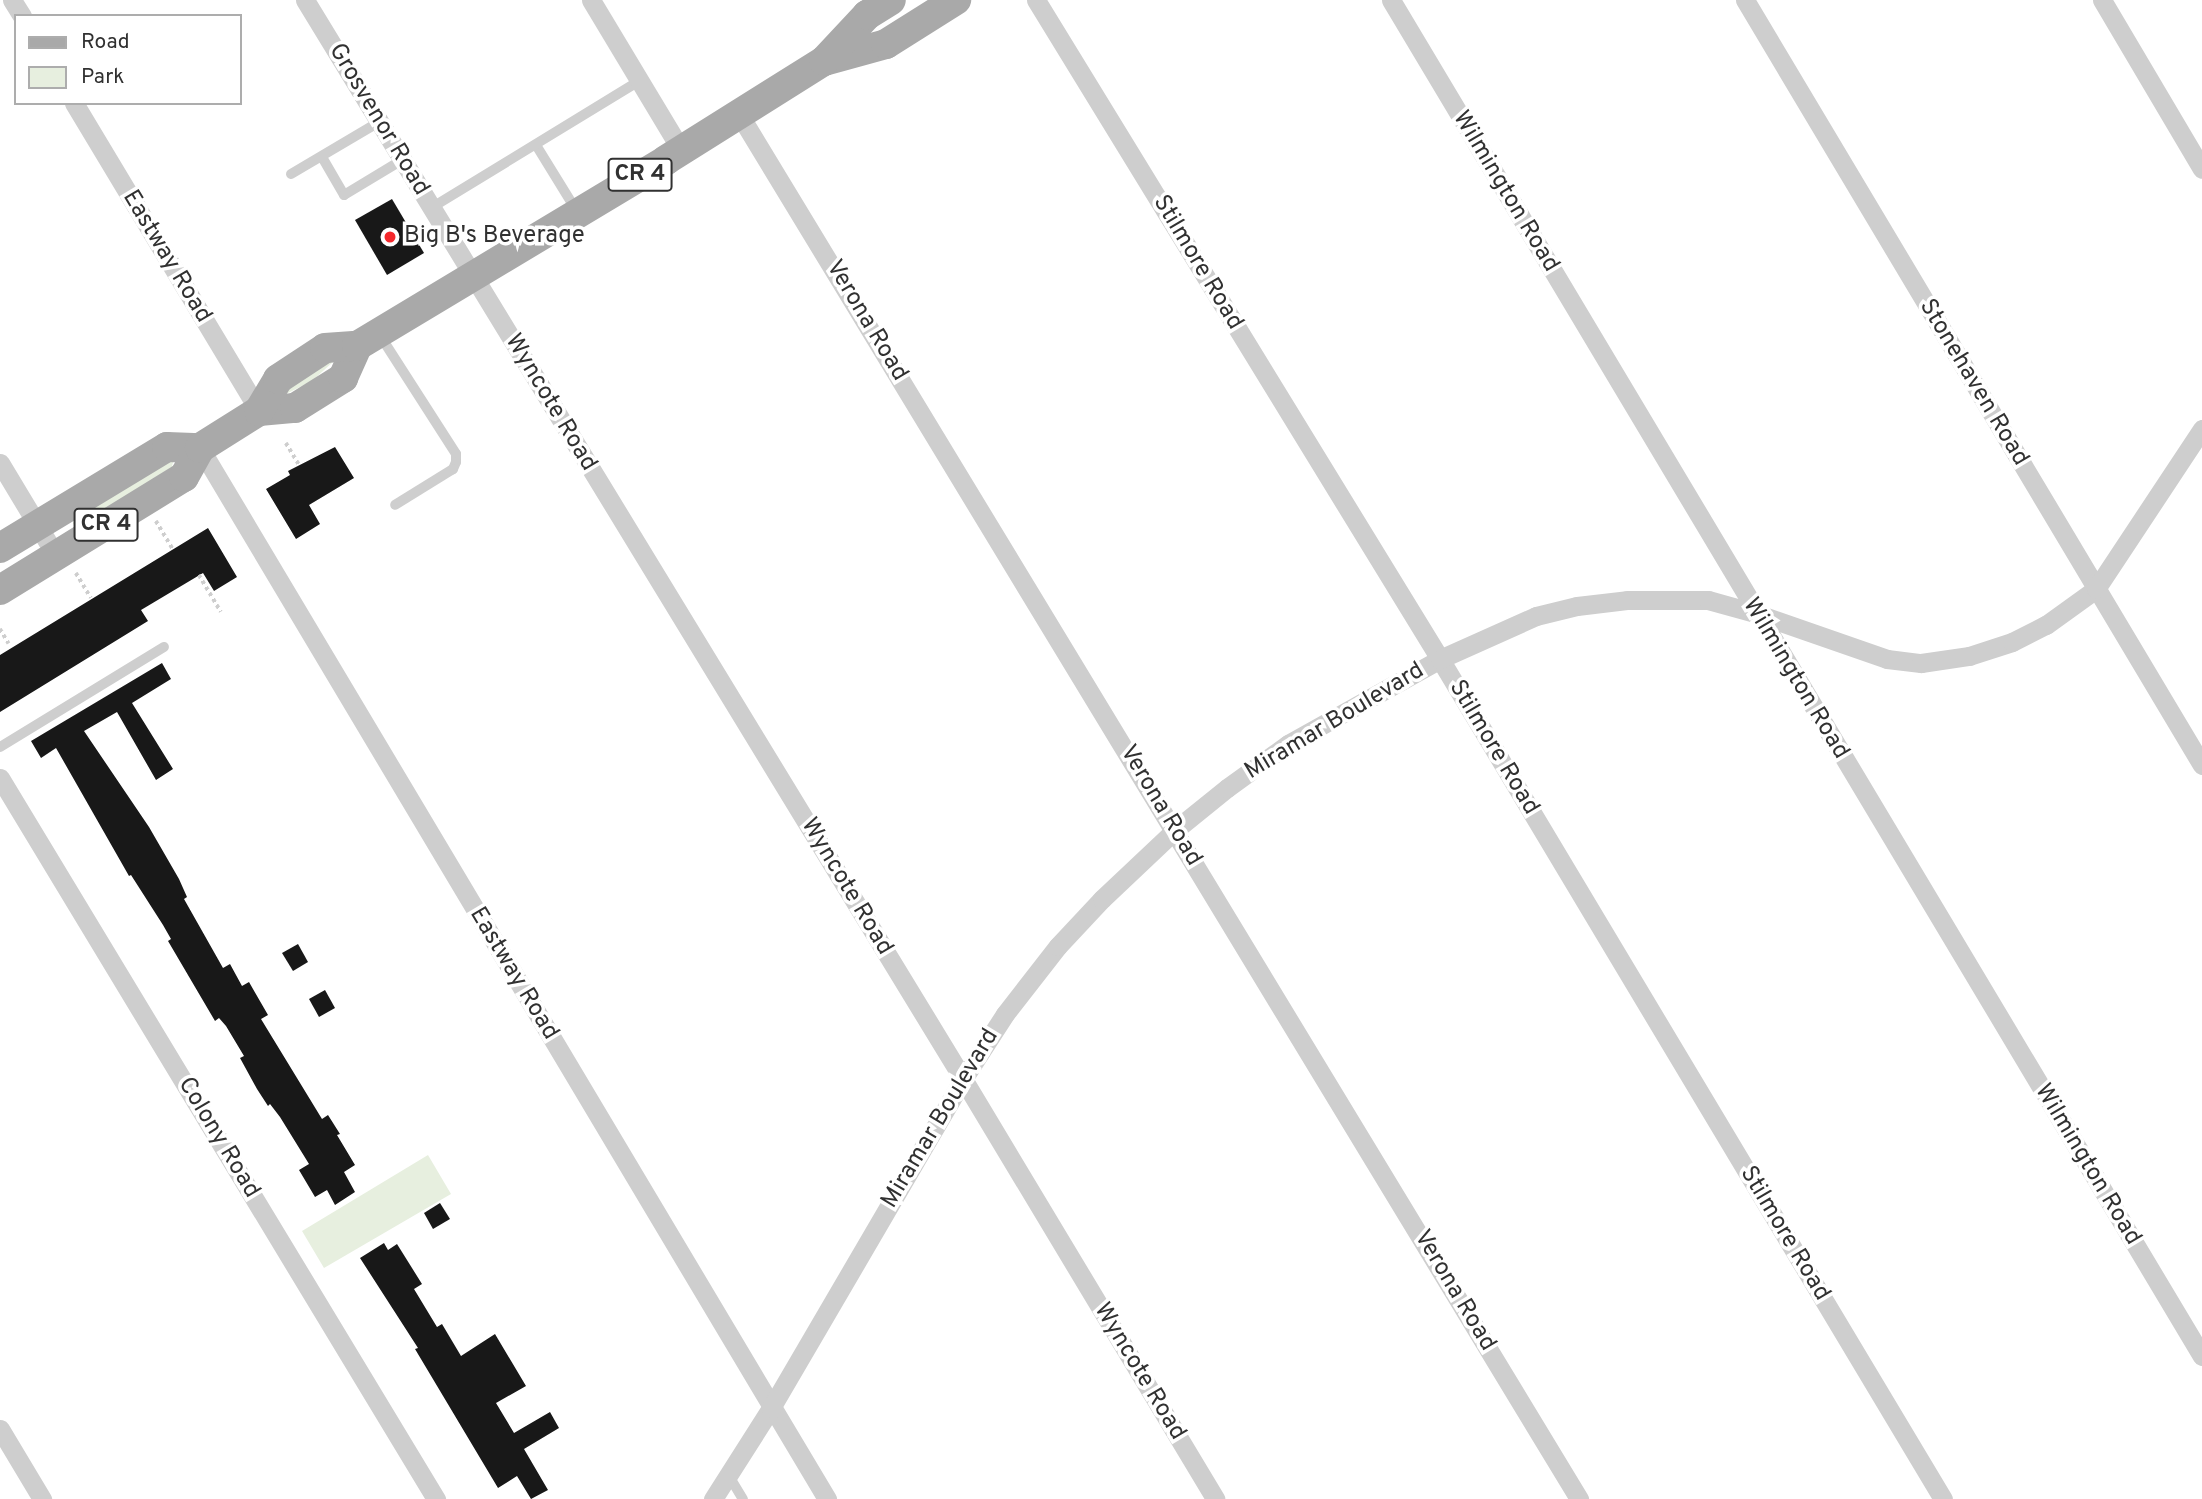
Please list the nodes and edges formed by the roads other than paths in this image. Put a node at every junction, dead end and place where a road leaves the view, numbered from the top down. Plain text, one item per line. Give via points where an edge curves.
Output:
1 (305, 0) edge
2 (590, 0) edge
3 (891, 0) edge
4 (956, 0) edge
5 (1036, 0) edge
6 (1391, 0) edge
7 (1745, 0) edge
8 (2102, 0) edge
9 (815, 66) junction
10 (639, 81) junction
11 (75, 105) edge
12 (739, 114) junction
13 (379, 122) junction
14 (536, 145) junction
15 (681, 150) junction
16 (322, 157) junction
17 (402, 160) junction
18 (2202, 169) edge
19 (291, 174) dead end
20 (431, 208) junction
21 (578, 213) junction
22 (472, 277) junction
23 (368, 340) junction
24 (259, 411) junction
25 (2202, 429) edge
26 (200, 448) junction
27 (0, 463) edge
28 (395, 505) dead end
29 (37, 525) junction
30 (0, 548) edge
31 (65, 562) junction
32 (2096, 589) junction
33 (0, 590) edge
34 (1755, 613) junction
35 (164, 647) dead end
36 (1440, 659) junction
37 (0, 747) edge
38 (2202, 765) edge
39 (0, 778) edge
40 (1175, 830) junction
41 (963, 1079) junction
42 (2202, 1356) edge
43 (771, 1408) junction
44 (0, 1429) edge
45 (729, 1476) junction
46 (43, 1499) edge
47 (436, 1499) edge
48 (713, 1499) edge
49 (743, 1499) edge
50 (827, 1499) edge
51 (1215, 1499) edge
52 (1579, 1499) edge
53 (1943, 1499) edge

1 - 13 street, Grosvenor Road
2 - 10 street
3 - 9 main road, CR 4 via 867,15
4 - 9 main road, CR 4 via 886,44
5 - 36 street, Stilmore Road
6 - 34 street, Wilmington Road
7 - 32 street, Stonehaven Road
8 - 18 street
9 - 12 main road, CR 4
10 - 14 lane
10 - 15 street
11 - 24 street, Eastway Road
12 - 15 main road, CR 4
12 - 40 street, Verona Road
13 - 16 lane
13 - 17 street, Grosvenor Road
14 - 20 lane
14 - 21 lane
15 - 21 main road, CR 4
16 - 17 lane via 344,195
16 - 19 lane
17 - 20 street, Grosvenor Road
20 - 22 street, Grosvenor Road
21 - 22 main road, CR 4
22 - 23 main road, CR 4
22 - 41 street, Wyncote Road
23 - 24 main road, CR 4 via 325,348 278,379
23 - 28 lane via 456,454 453,469
24 - 26 main road, CR 4
25 - 32 street, Miramar Boulevard
26 - 29 main road, CR 4 via 167,447
26 - 31 main road, CR 4 via 184,477
26 - 43 street, Eastway Road
27 - 29 street
29 - 30 main road, CR 4
29 - 31 street
31 - 33 main road, CR 4
32 - 34 street, Miramar Boulevard via 2046,625 2012,642 1969,656 1921,663 1887,659
32 - 38 street, Stonehaven Road
34 - 36 street, Miramar Boulevard via 1708,600 1627,600 1577,607 1536,616
34 - 42 street, Wilmington Road
35 - 37 lane
36 - 40 street, Miramar Boulevard via 1288,744
36 - 53 street, Stilmore Road
39 - 47 street, Colony Road
40 - 41 street, Miramar Boulevard via 1058,946 1005,1014
40 - 52 street, Verona Road
41 - 43 street, Miramar Boulevard
41 - 51 street, Wyncote Road
43 - 45 street, Miramar Boulevard
43 - 50 street, Eastway Road
44 - 46 street
45 - 48 street, Miramar Boulevard
45 - 49 lane

